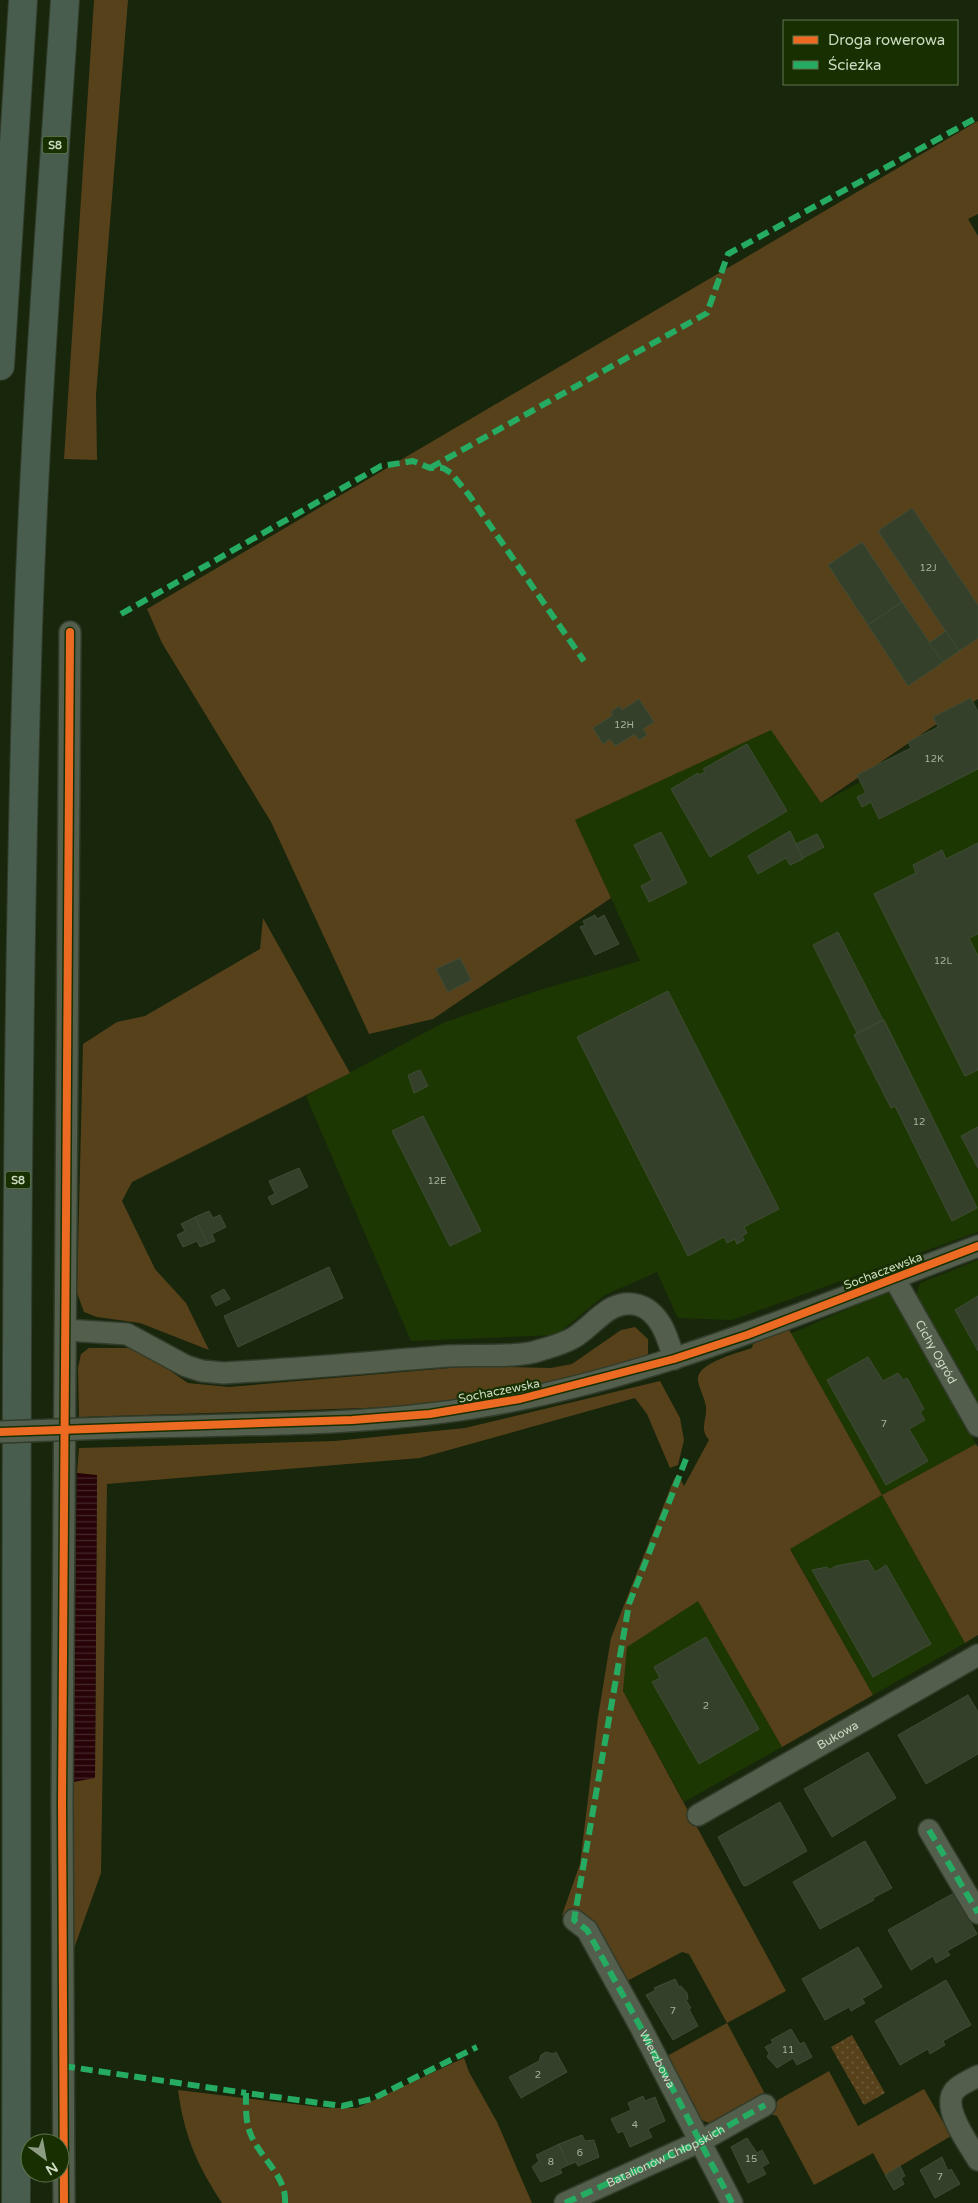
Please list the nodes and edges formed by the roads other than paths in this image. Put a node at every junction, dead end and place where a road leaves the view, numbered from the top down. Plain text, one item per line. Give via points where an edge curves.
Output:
1 (23, 0) edge
2 (65, 0) edge
3 (0, 366) edge
4 (70, 632) dead end
5 (978, 1246) edge
6 (894, 1278) junction
7 (66, 1330) junction
8 (674, 1359) junction
9 (978, 1426) edge
10 (0, 1432) edge
11 (978, 1655) edge
12 (698, 1815) dead end
13 (929, 1830) dead end
14 (978, 1913) edge
15 (574, 1920) dead end
16 (978, 2076) edge
17 (764, 2105) dead end
18 (700, 2141) junction
19 (978, 2160) edge
20 (16, 2203) edge
21 (64, 2203) edge
22 (565, 2203) edge
23 (732, 2203) edge

1 - 3 highway
2 - 20 highway, S8 via 29,625 18,1040
4 - 7 street
5 - 6 street, Sochaczewska
6 - 8 street, Sochaczewska via 767,1328
6 - 9 street, Cichy Ogród
7 - 8 street via 127,1334 186,1366 224,1374 531,1352 556,1346 574,1337 611,1308 625,1303 637,1305 654,1315 664,1330
7 - 21 street via 62,1803
8 - 10 street, Sochaczewska, bridge via 520,1399 430,1414 352,1420
11 - 12 street, Bukowa
13 - 14 street
15 - 18 street, Wierzbowa via 587,1930
16 - 19 street via 956,2088 950,2103 954,2120
17 - 18 street, Batalionów Chłopskich
18 - 22 street, Batalionów Chłopskich
18 - 23 street, Wierzbowa

